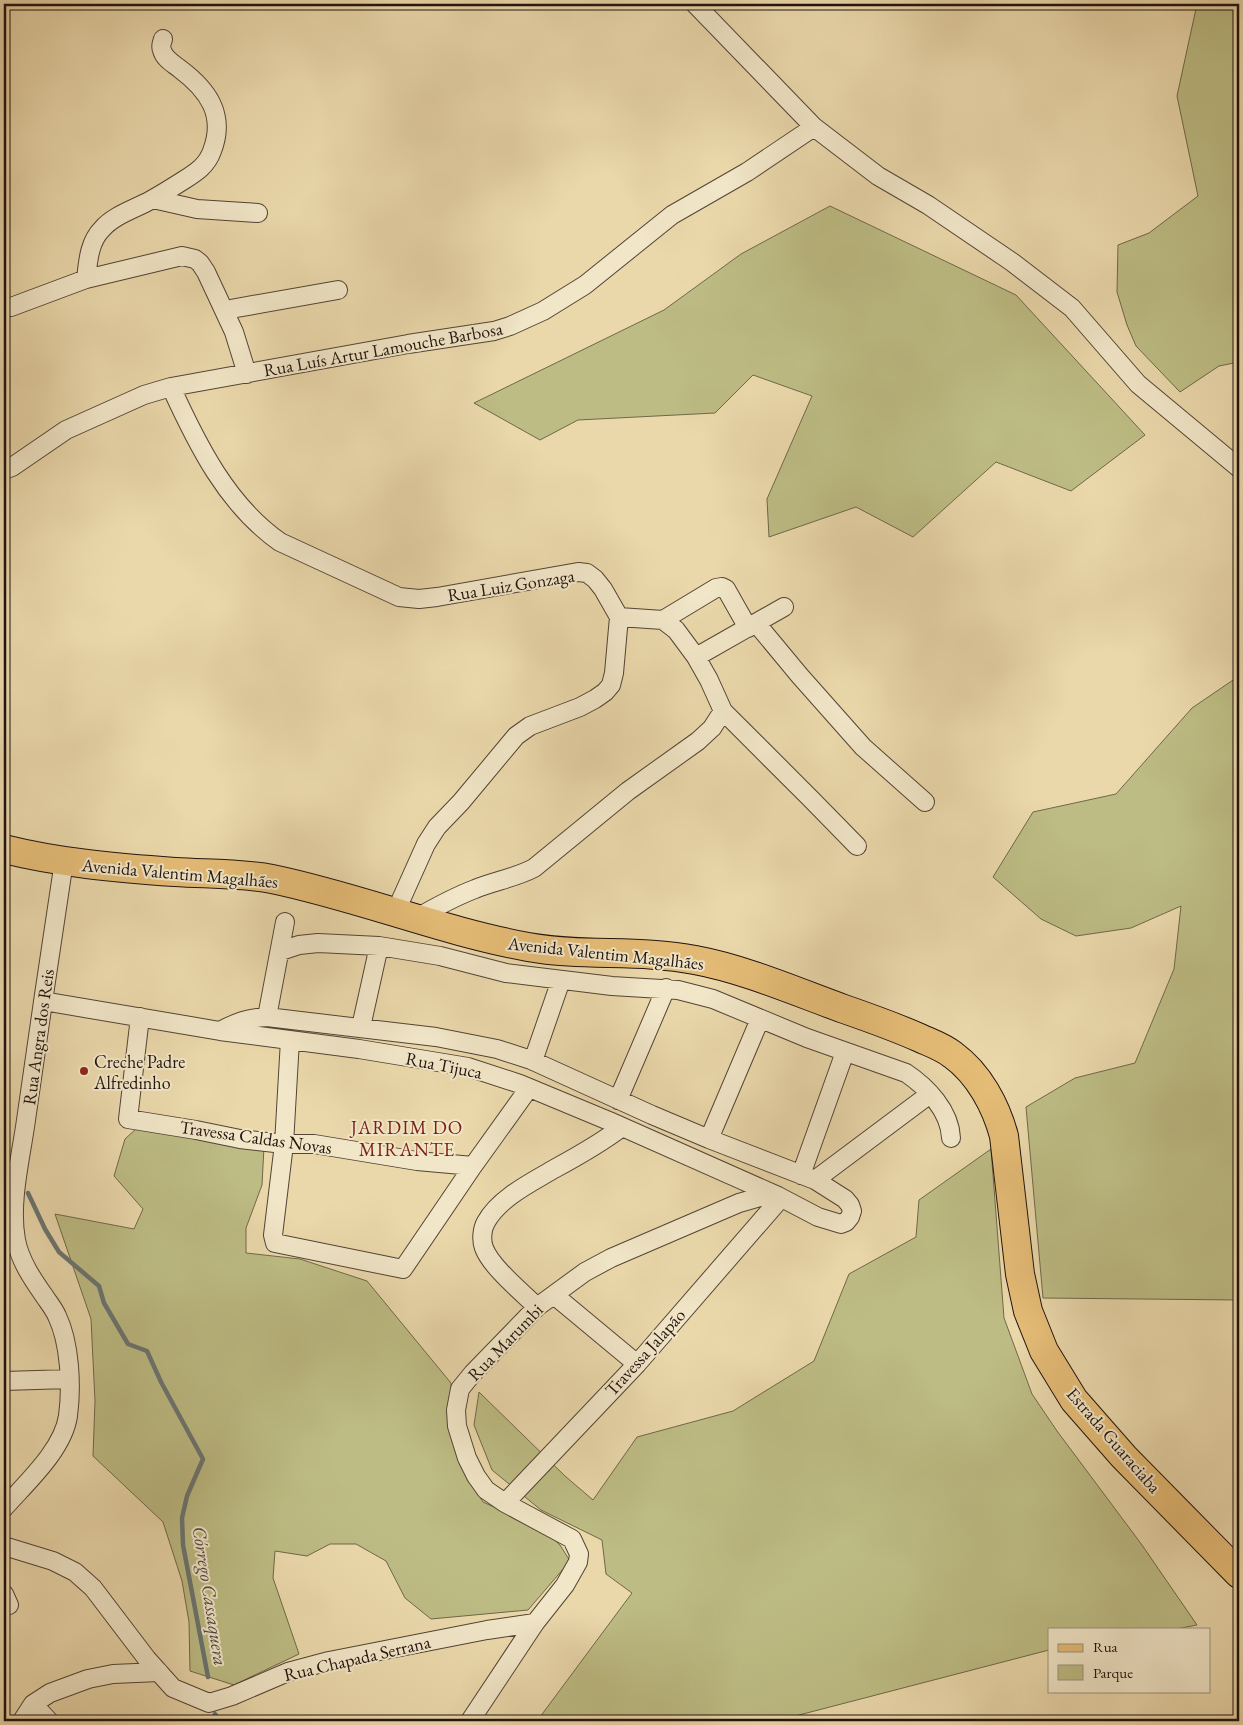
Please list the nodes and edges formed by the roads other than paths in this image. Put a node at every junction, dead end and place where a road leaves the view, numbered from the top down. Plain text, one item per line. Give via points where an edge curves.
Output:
1 (695, 4) edge
2 (163, 39) dead end
3 (814, 127) junction
4 (152, 199) junction
5 (258, 213) dead end
6 (86, 279) junction
7 (338, 290) dead end
8 (11, 307) dead end
9 (225, 310) junction
10 (247, 374) junction
11 (171, 387) junction
12 (1239, 468) edge
13 (4, 470) edge
14 (784, 607) dead end
15 (619, 617) junction
16 (663, 620) junction
17 (752, 625) junction
18 (696, 657) junction
19 (723, 712) junction
20 (925, 802) dead end
21 (857, 846) dead end
22 (4, 849) edge
23 (64, 862) junction
24 (405, 916) junction
25 (285, 922) dead end
26 (379, 946) junction
27 (281, 951) junction
28 (561, 980) junction
29 (666, 988) junction
30 (43, 1001) junction
31 (140, 1017) junction
32 (267, 1017) junction
33 (760, 1019) junction
34 (361, 1027) junction
35 (220, 1031) junction
36 (290, 1040) junction
37 (846, 1052) junction
38 (533, 1062) junction
39 (529, 1088) junction
40 (930, 1094) junction
41 (618, 1100) junction
42 (622, 1127) junction
43 (1004, 1136) joint
44 (951, 1138) dead end
45 (709, 1139) junction
46 (284, 1144) junction
47 (473, 1166) junction
48 (808, 1177) junction
49 (776, 1196) junction
50 (554, 1295) junction
51 (537, 1308) junction
52 (637, 1364) junction
53 (69, 1379) junction
54 (4, 1381) edge
55 (505, 1503) junction
56 (4, 1508) edge
57 (4, 1546) edge
58 (1239, 1574) edge
59 (535, 1623) junction
60 (159, 1672) junction
61 (34, 1704) junction
62 (22, 1721) edge
63 (49, 1721) edge
64 (470, 1721) edge

1 - 3 street
2 - 4 street via 164,56 198,84 216,113 217,127 213,150 200,170
3 - 10 street, Rua Luís Artur Lamouche Barbosa via 747,172 672,215 585,285 543,311 510,326
3 - 12 street via 878,176 928,205 1012,262 1072,308 1138,384
4 - 5 street via 197,209
4 - 6 street via 101,229 92,245
6 - 8 street
6 - 9 street via 188,256 200,263
7 - 9 street
9 - 10 street
10 - 11 street, Rua Luís Artur Lamouche Barbosa
11 - 13 street, Rua Luís Artur Lamouche Barbosa via 144,395 66,430
11 - 15 street, Rua Luiz Gonzaga via 194,435 228,488 249,516 280,542 399,597 437,597 578,572 587,574 603,589
14 - 17 street
15 - 16 street
15 - 24 street via 611,684 595,699 530,726 516,736 426,844
16 - 17 street via 722,587
16 - 18 street via 676,630
17 - 18 street
17 - 20 street via 863,747
18 - 19 street
19 - 21 street
19 - 24 street via 698,741 628,791 534,868
22 - 23 main road, Avenida Valentim Magalhães
23 - 24 main road, Avenida Valentim Magalhães via 270,879
23 - 30 street, Rua Angra dos Reis
24 - 43 main road, Avenida Valentim Magalhães via 532,948 694,959 729,968 890,1025 942,1048 966,1066 988,1097
25 - 27 street
26 - 27 street via 318,943
26 - 28 street via 440,956 506,973
26 - 34 street
27 - 32 street
28 - 29 street
28 - 38 street
29 - 33 street via 695,993
29 - 41 street
30 - 31 street, Rua Tijuca
30 - 53 street, Rua Angra dos Reis via 16,1190 15,1232 22,1258 57,1315 67,1347
31 - 35 street, Rua Tijuca
31 - 46 street, Travessa Caldas Novas via 128,1119
32 - 34 street
32 - 35 street via 238,1021
33 - 37 street
33 - 45 street
34 - 38 street via 463,1041
35 - 36 street, Rua Tijuca
36 - 39 street, Rua Tijuca via 468,1067
36 - 46 street
37 - 40 street via 906,1073
37 - 48 street
38 - 41 street
39 - 42 street, Rua Tijuca
39 - 47 street
40 - 44 street via 947,1117
40 - 48 street
41 - 45 street
42 - 49 street, Rua Tijuca
42 - 51 street via 513,1194 485,1223 483,1247 492,1262
43 - 58 main road, Estrada Guaraciaba via 1020,1274 1028,1311 1044,1351 1074,1400 1124,1457
45 - 48 street
46 - 47 street, Travessa Caldas Novas via 314,1144 417,1161
46 - 47 street via 273,1235 275,1243 403,1269
48 - 49 street, Rua Tijuca via 845,1199 852,1211 846,1222 841,1224 818,1217
49 - 50 street, Rua Marumbi via 739,1203 611,1258
49 - 52 street, Travessa Jalapão
50 - 51 street, Rua Marumbi
50 - 52 street
51 - 55 street, Rua Marumbi via 460,1389 456,1410 457,1426 476,1476 486,1490
52 - 55 street, Travessa Jalapão
53 - 54 street
53 - 56 street, Rua Angra dos Reis via 68,1417 64,1432 43,1464
55 - 59 street, Rua Marumbi via 572,1539 579,1554 566,1585
57 - 60 street, Rua Chapada Serrana via 53,1561 75,1572 93,1588
59 - 60 street, Rua Chapada Serrana via 329,1661 288,1672 209,1703 173,1688
59 - 64 street, Rua Marumbi
60 - 61 street via 113,1674 88,1679 50,1693
61 - 62 street
61 - 63 street

